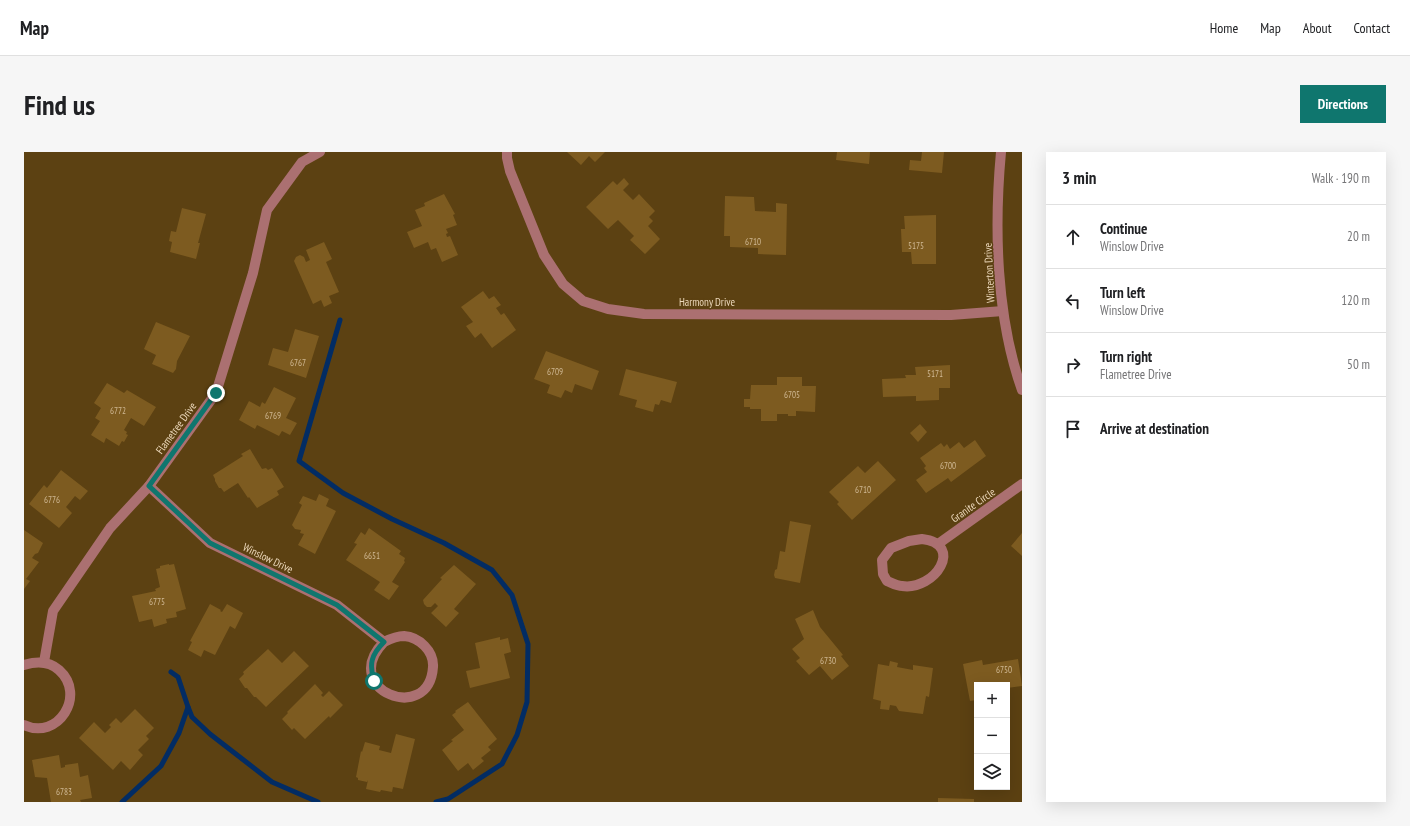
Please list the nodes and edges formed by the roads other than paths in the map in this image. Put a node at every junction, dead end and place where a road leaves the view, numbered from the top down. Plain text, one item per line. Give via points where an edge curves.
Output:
1 (320, 152) edge
2 (506, 152) edge
3 (1001, 152) edge
4 (1003, 311) junction
5 (1022, 390) edge
6 (1022, 484) edge
7 (149, 486) junction
8 (938, 544) junction
9 (384, 642) junction
10 (44, 662) junction
11 (24, 665) edge
12 (24, 725) edge

1 - 7 street, Flametree Drive via 302,162 267,210 254,273 216,393
2 - 4 street, Harmony Drive via 510,171 544,255 563,284 583,300 608,309 644,314 951,315
3 - 4 street, Winterton Drive via 998,210 999,274
4 - 5 street, Winterton Drive
6 - 8 street, Granite Circle
7 - 9 street, Winslow Drive via 210,543 337,605
7 - 10 street, Flametree Drive via 110,528 53,611
8 - 8 street via 922,539 891,548 882,560 883,574 887,581 902,586 919,585 936,574 942,565 942,550
9 - 9 street via 376,650 372,660 374,681 385,692 400,698 411,697 420,692 428,684 432,674 430,653 415,639 404,636 393,637
10 - 11 street
10 - 12 street via 55,667 67,680 70,702 65,713 53,725 42,728

